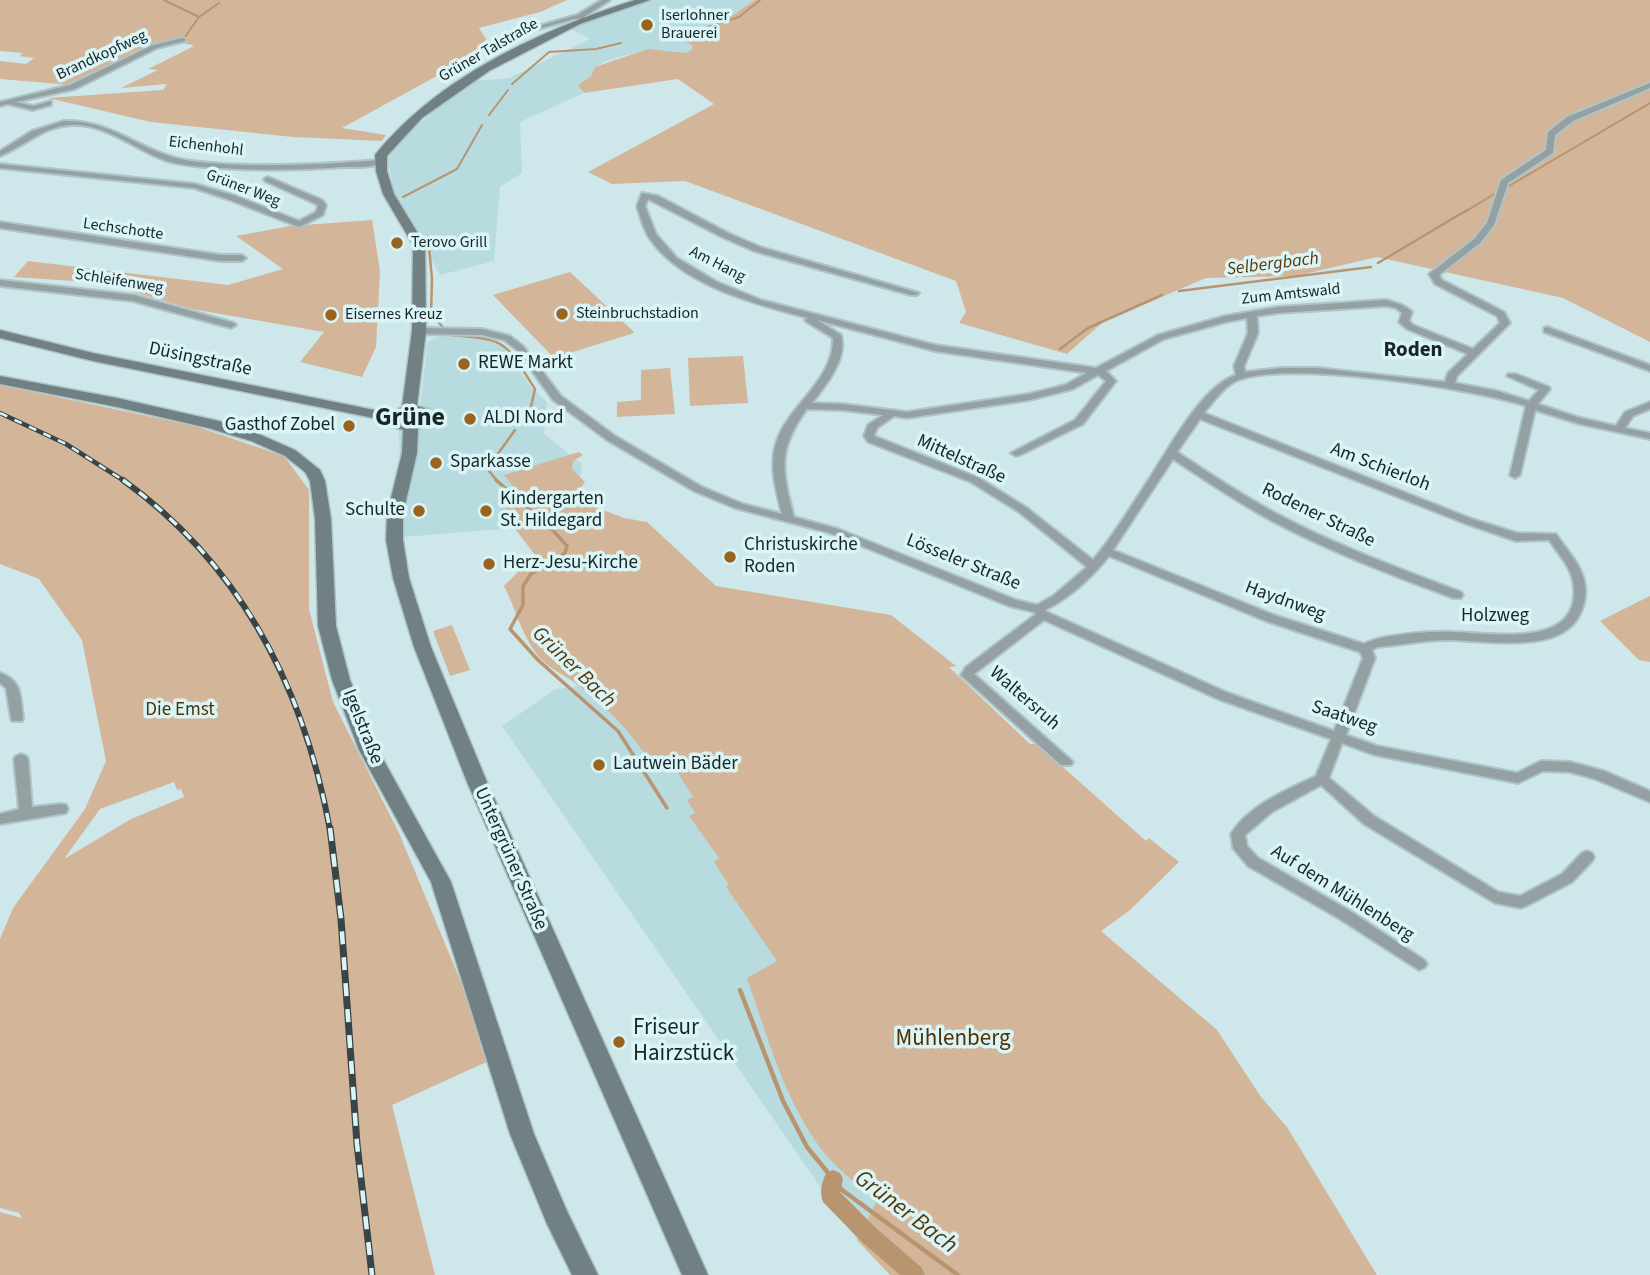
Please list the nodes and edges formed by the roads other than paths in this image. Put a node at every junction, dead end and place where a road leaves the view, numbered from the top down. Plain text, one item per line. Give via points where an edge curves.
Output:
1 (607, 0) edge
2 (645, 0) edge
3 (582, 18) junction
4 (506, 36) dead end
5 (183, 40) dead end
6 (1650, 85) edge
7 (32, 98) junction
8 (3, 103) edge
9 (0, 154) edge
10 (380, 162) junction
11 (0, 166) edge
12 (268, 178) dead end
13 (0, 225) edge
14 (242, 258) dead end
15 (0, 283) edge
16 (914, 293) dead end
17 (1252, 314) junction
18 (801, 315) junction
19 (231, 325) dead end
20 (1547, 330) dead end
21 (419, 331) junction
22 (0, 334) edge
23 (1474, 353) junction
24 (1650, 368) edge
25 (1101, 372) junction
26 (1241, 375) junction
27 (1512, 376) dead end
28 (0, 380) edge
29 (1449, 387) junction
30 (1531, 405) junction
31 (1650, 405) edge
32 (806, 406) junction
33 (409, 409) junction
34 (891, 414) junction
35 (1199, 415) junction
36 (394, 418) junction
37 (410, 427) junction
38 (1618, 430) junction
39 (1650, 436) edge
40 (1016, 453) dead end
41 (1172, 453) junction
42 (1515, 475) dead end
43 (789, 520) junction
44 (1552, 536) joint
45 (1105, 551) junction
46 (1094, 567) junction
47 (1457, 595) dead end
48 (1041, 612) junction
49 (1365, 649) junction
50 (0, 677) edge
51 (17, 718) dead end
52 (1337, 736) junction
53 (21, 759) dead end
54 (1066, 762) dead end
55 (1322, 779) junction
56 (1650, 797) edge
57 (61, 809) dead end
58 (26, 813) junction
59 (0, 819) edge
60 (1587, 857) dead end
61 (1419, 964) dead end
62 (584, 1275) edge
63 (695, 1275) edge

1 - 3 street
2 - 3 main road, Grüner Talstraße
3 - 4 street
3 - 10 main road, Grüner Talstraße via 460,85 409,125 385,149
5 - 7 street, Brandkopfweg via 162,44 72,87
6 - 23 street via 1570,119 1551,134 1550,151 1504,182 1491,223 1477,241 1434,274 1450,290 1501,314 1505,323
7 - 8 street, Brandkopfweg
7 - 8 street, Brandkopfweg via 48,103 33,108
9 - 10 street, Eichenhohl via 49,125 78,122 124,137 162,157 187,162 305,167
10 - 21 main road via 385,191 419,245
11 - 12 street, Grüner Weg via 195,186 299,225 320,213 319,202
13 - 14 street, Lechschotte
15 - 19 street, Schleifenweg via 134,298
16 - 18 street, Am Hang via 757,249 645,195 641,206 652,235 674,260 715,284
17 - 23 street, Zum Amtswald via 1386,303 1407,312 1404,322 1410,327
17 - 25 street, Zum Amtswald via 1161,337
17 - 26 street via 1253,333 1239,366
18 - 25 street, Am Hang via 935,348
18 - 32 street via 839,341 835,359
20 - 24 street
21 - 33 main road
21 - 43 street, Lösseler Straße via 491,333 507,338 520,348 557,398 611,438 720,500
22 - 36 main road, Düsingstraße
23 - 29 street via 1452,375
25 - 34 street, Zum Amtswald via 1069,387 1030,397
25 - 40 street via 1111,381 1079,422
26 - 29 street via 1328,372
26 - 35 street, Lösseler Straße via 1221,388
27 - 30 street via 1545,388
28 - 62 main road, Igelstraße via 233,430 284,448 314,471 322,498 323,597 344,685 376,765 441,881 522,1134
29 - 30 street via 1499,394
30 - 38 street
30 - 42 street
31 - 38 street via 1629,414
32 - 34 street, Zum Amtswald
32 - 43 street via 786,431 780,453 779,479
33 - 36 main road
33 - 37 main road, Untergrüner Straße via 420,410 427,417
34 - 46 street, Mittelstraße via 872,427 872,440 985,487 1023,510
35 - 41 street, Lösseler Straße
35 - 44 street, Am Schierloh via 1468,521 1516,537
36 - 37 main road, Düsingstraße via 397,425
37 - 63 main road, Untergrüner Straße via 410,452 394,528 397,563 422,644 477,782
38 - 39 street
41 - 45 street, Lösseler Straße
41 - 47 street, Rodener Straße via 1299,528
43 - 48 street, Lösseler Straße via 834,531
44 - 49 street, Holzweg via 1579,581 1573,619 1558,632 1523,640 1449,636 1375,643
45 - 46 street, Lösseler Straße
45 - 49 street, Haydnweg via 1270,618
46 - 48 street, Lösseler Straße
48 - 52 street, Saatweg via 1223,696
48 - 54 street, Waltersruh via 967,674
49 - 52 street via 1369,658
50 - 51 street via 12,686
52 - 55 street
52 - 56 street, Saatweg via 1415,760 1518,778 1541,766 1570,767
53 - 58 street
55 - 60 street via 1369,820 1495,897 1521,902 1567,878
55 - 61 street, Auf dem Mühlenberg via 1254,816 1238,834 1240,848 1253,862
57 - 58 street
58 - 59 street

